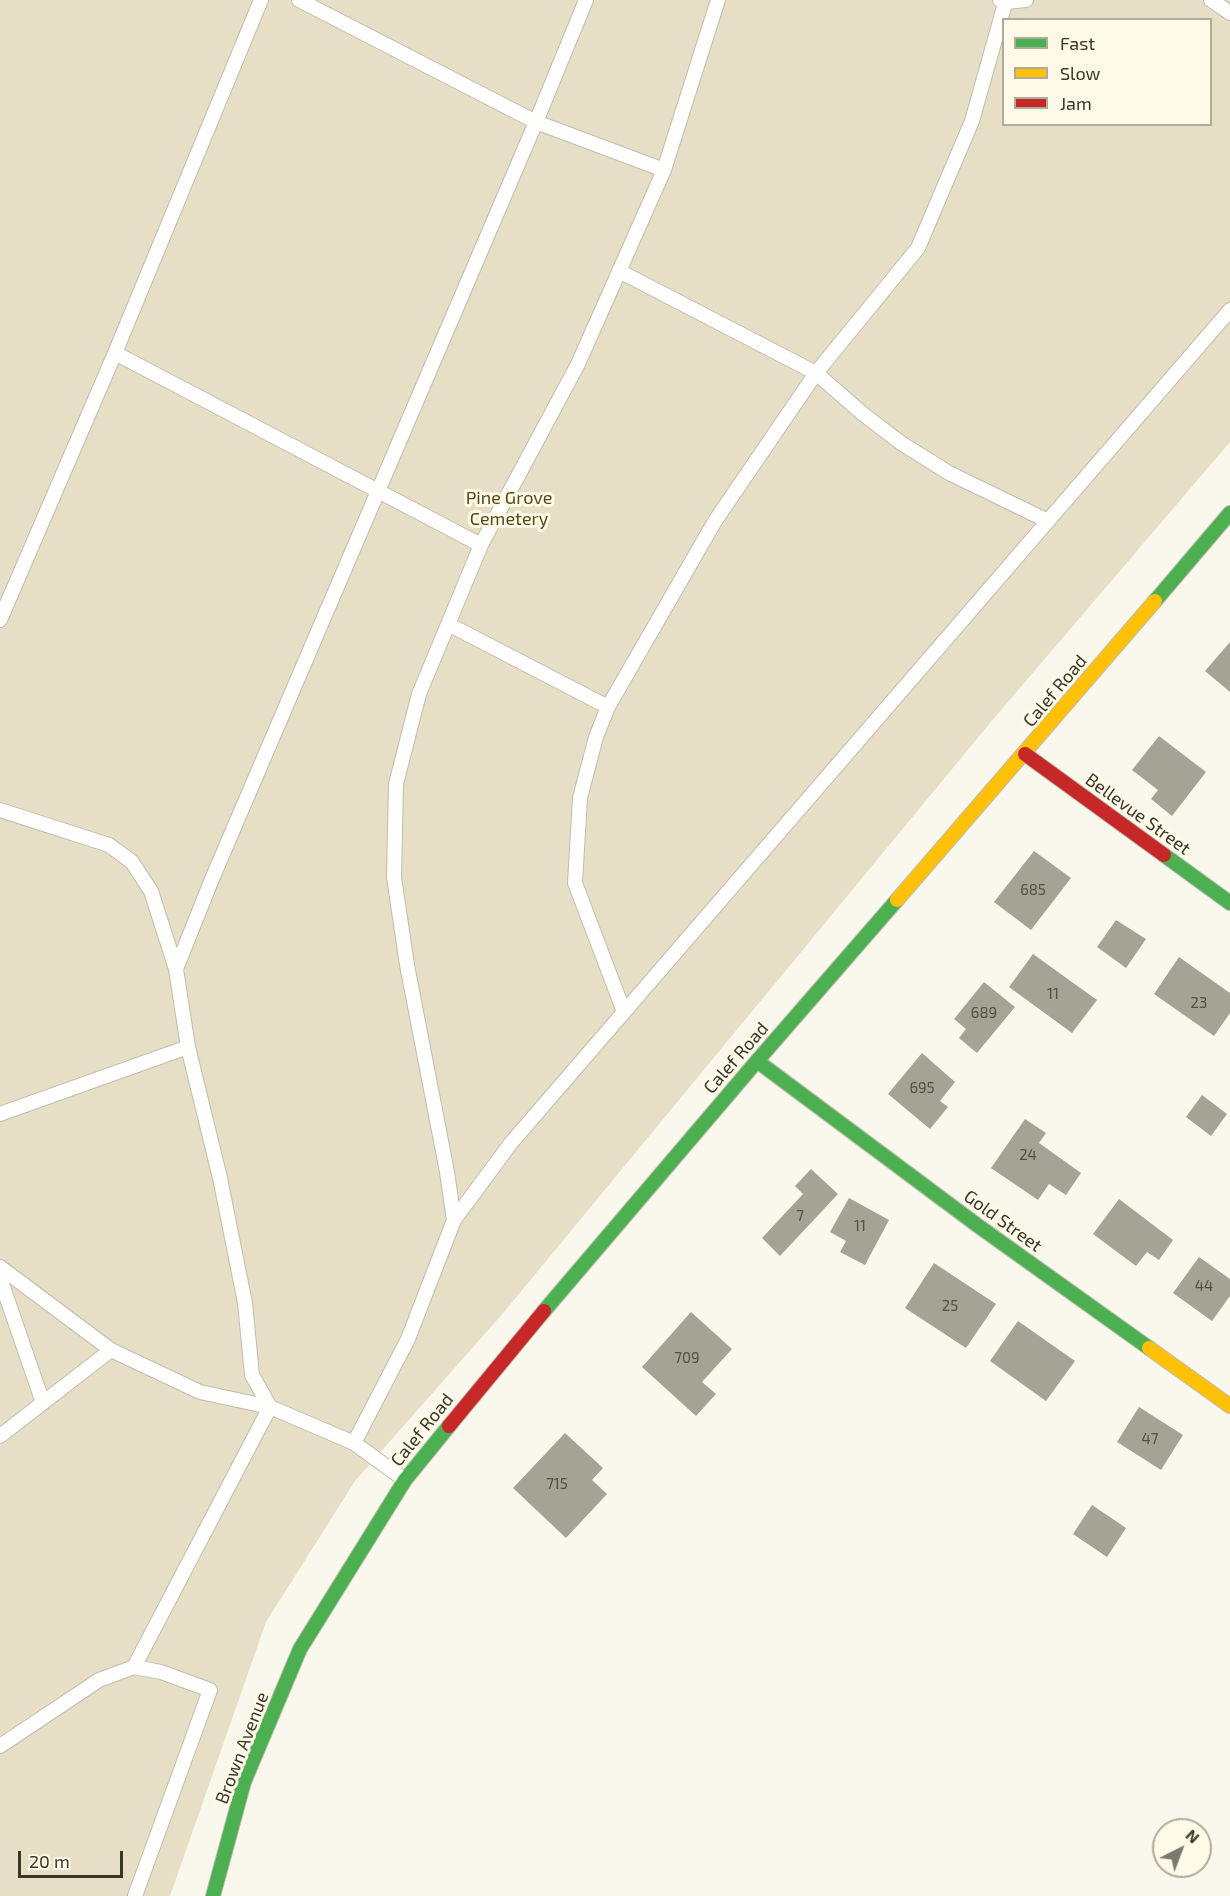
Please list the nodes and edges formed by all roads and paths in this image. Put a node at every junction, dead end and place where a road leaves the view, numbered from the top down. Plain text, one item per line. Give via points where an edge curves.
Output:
1 (261, 0) edge
2 (299, 0) edge
3 (586, 0) edge
4 (718, 0) edge
5 (1004, 0) edge
6 (1026, 0) edge
7 (1211, 0) edge
8 (1230, 13) edge
9 (536, 122) junction
10 (664, 170) junction
11 (619, 271) junction
12 (1230, 310) edge
13 (115, 353) junction
14 (816, 373) junction
15 (379, 491) junction
16 (1230, 513) edge
17 (1048, 521) junction
18 (481, 545) junction
19 (0, 620) edge
20 (448, 624) junction
21 (608, 707) junction
22 (1025, 754) junction
23 (0, 810) edge
24 (1230, 903) edge
25 (176, 969) junction
26 (624, 1012) junction
27 (188, 1047) junction
28 (757, 1061) junction
29 (0, 1114) edge
30 (454, 1220) junction
31 (0, 1267) edge
32 (0, 1278) edge
33 (111, 1350) junction
34 (43, 1402) junction
35 (1230, 1406) edge
36 (270, 1407) junction
37 (0, 1436) edge
38 (354, 1443) junction
39 (405, 1480) junction
40 (300, 1649) joint
41 (134, 1667) junction
42 (0, 1746) edge
43 (135, 1896) edge
44 (213, 1896) edge

1 - 13 lane
2 - 9 lane
3 - 9 lane
4 - 10 lane
5 - 6 lane
5 - 14 lane via 972,121 918,248
7 - 8 lane
9 - 10 lane
9 - 15 lane
10 - 11 lane
11 - 14 lane
11 - 18 lane via 578,364
12 - 17 lane
13 - 15 lane
13 - 19 lane
14 - 17 lane via 863,414 949,473
14 - 21 lane via 715,521
15 - 18 lane
15 - 25 lane
16 - 22 main road, Calef Road
17 - 26 lane
18 - 20 lane
20 - 21 lane
20 - 30 lane via 419,694 396,784 394,877
21 - 26 lane via 580,798 575,883
22 - 24 main road, Bellevue Street
22 - 28 main road, Calef Road
23 - 25 lane via 109,845 132,862 152,891
25 - 27 lane
26 - 30 lane via 511,1143
27 - 29 lane
27 - 36 lane via 245,1303 252,1375
28 - 35 main road, Gold Street
28 - 39 main road, Calef Road
30 - 38 lane via 408,1339
31 - 33 lane
32 - 34 lane
33 - 34 lane
33 - 36 lane via 200,1392
34 - 37 lane
36 - 38 lane
36 - 41 lane
38 - 39 lane
39 - 40 main road, Calef Road
40 - 44 main road, Brown Avenue via 244,1782
41 - 42 lane via 99,1680
41 - 43 lane via 161,1672 210,1690

